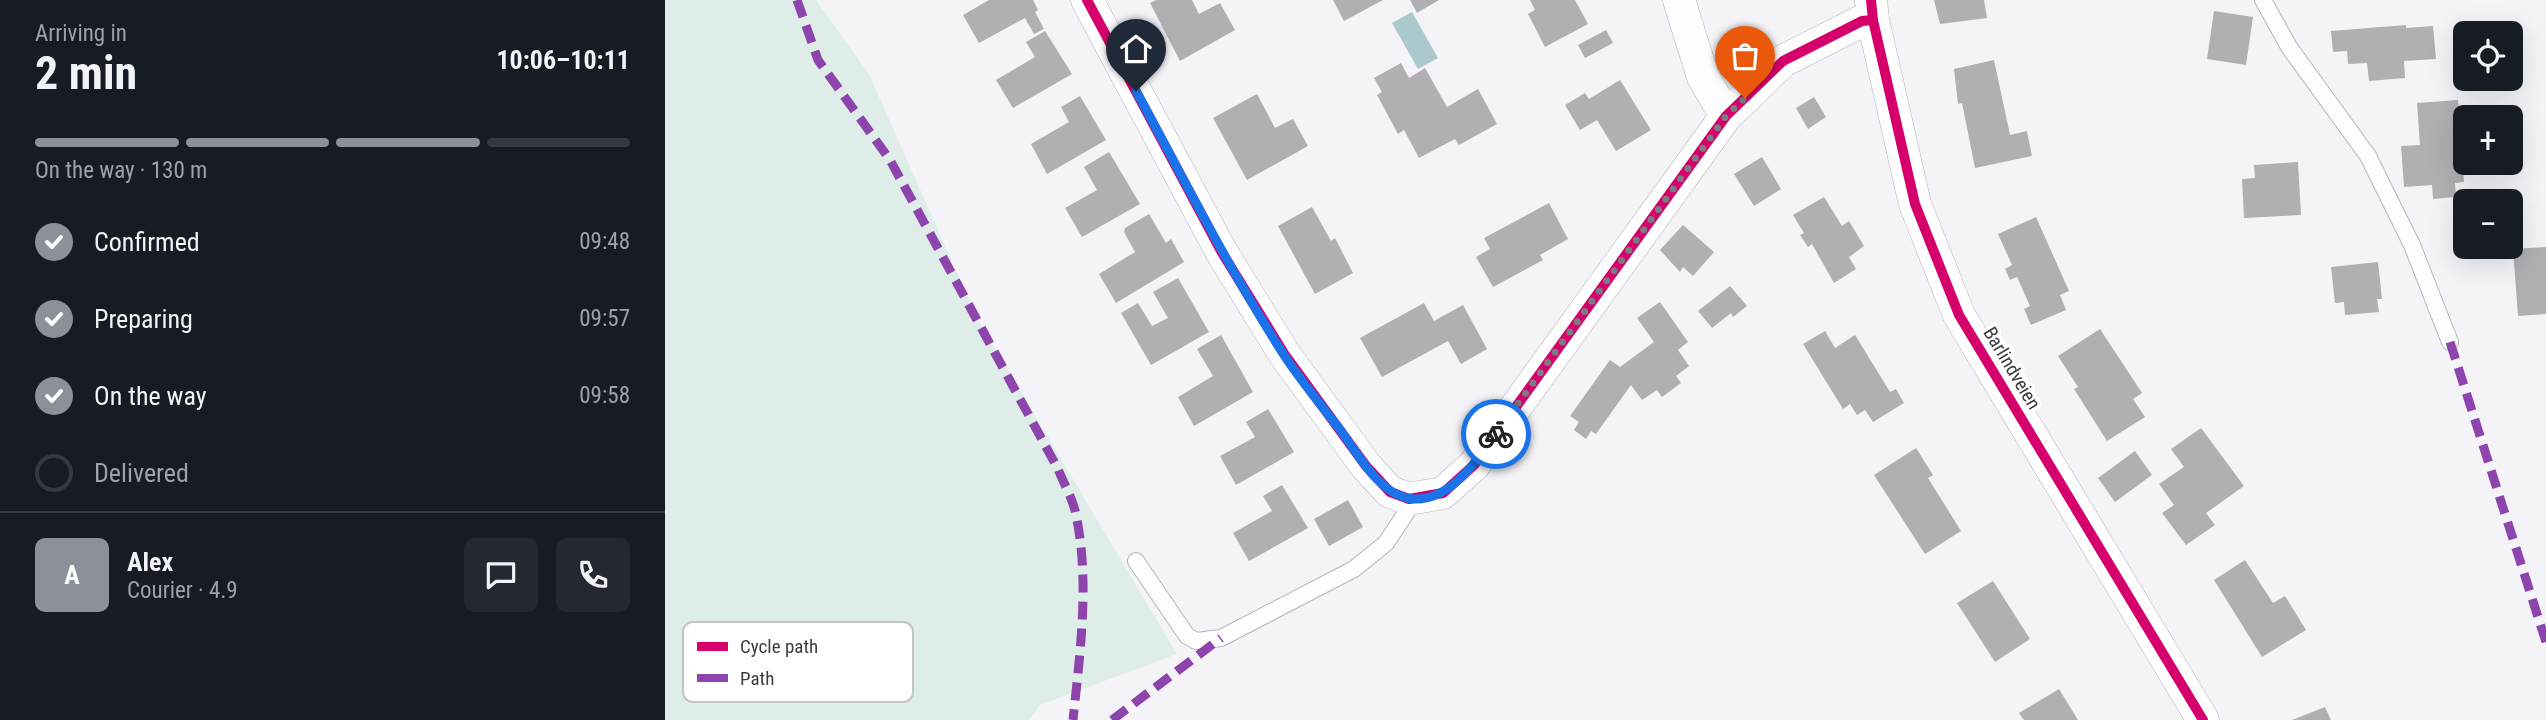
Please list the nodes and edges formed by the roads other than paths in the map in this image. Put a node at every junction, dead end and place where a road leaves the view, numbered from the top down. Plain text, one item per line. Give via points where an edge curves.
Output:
1 (1087, 0) edge
2 (1679, 0) edge
3 (2263, 0) edge
4 (1872, 10) edge
5 (1726, 116) junction
6 (2450, 342) dead end
7 (1409, 499) junction
8 (1136, 561) dead end
9 (2203, 720) edge

1 - 7 street via 1221,251 1285,355 1366,466 1390,492
2 - 5 street via 1703,77
3 - 6 lane via 2289,47 2368,156 2412,245
4 - 5 street via 1862,21 1783,61
4 - 9 street, Barlindveien via 1915,204 1959,315
5 - 7 street via 1474,465 1443,493
7 - 8 lane via 1406,513 1385,543 1354,569 1221,638 1196,641 1187,636

